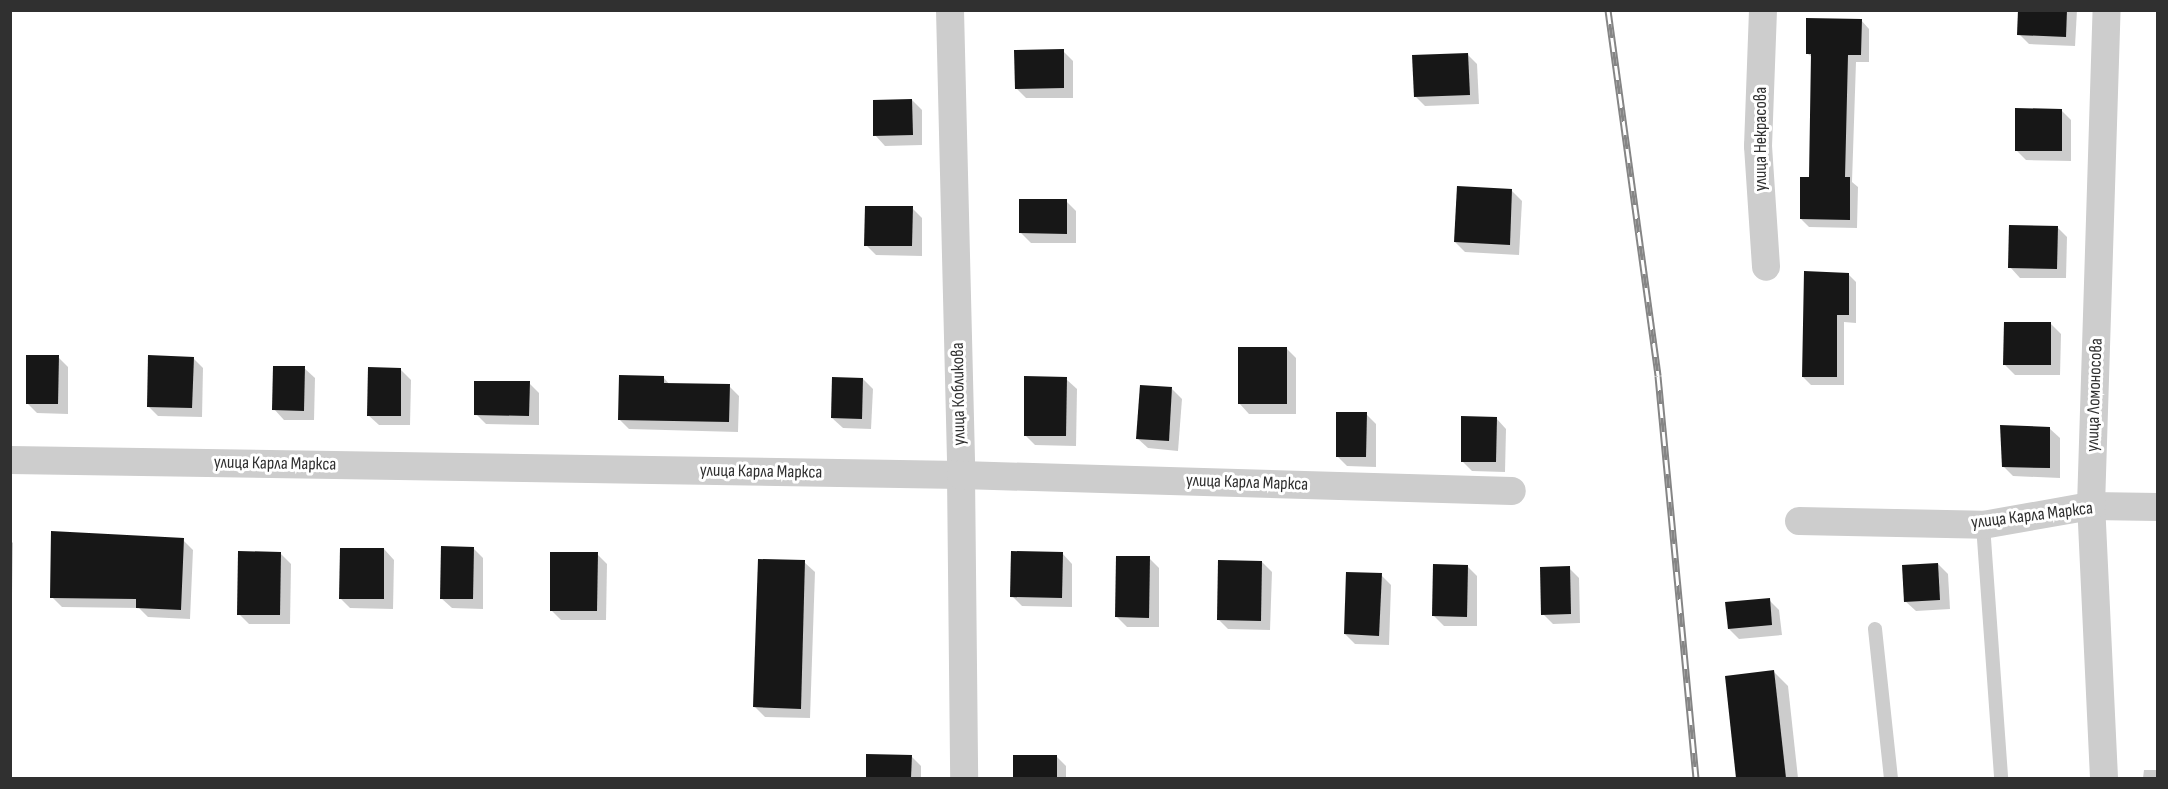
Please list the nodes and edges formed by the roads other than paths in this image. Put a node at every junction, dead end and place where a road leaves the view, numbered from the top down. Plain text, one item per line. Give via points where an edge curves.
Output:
1 (950, 10) edge
2 (1763, 10) edge
3 (2107, 10) edge
4 (1766, 267) dead end
5 (10, 460) edge
6 (961, 475) junction
7 (1512, 491) dead end
8 (2091, 506) junction
9 (2157, 507) edge
10 (1799, 521) dead end
11 (1983, 525) junction
12 (1875, 629) dead end
13 (964, 778) edge
14 (1891, 778) edge
15 (2001, 778) edge
16 (2104, 778) edge

1 - 6 street, улица Кобликова
2 - 4 street, улица Некрасова via 1758,146
3 - 8 street, улица Ломоносова
5 - 6 street, улица Карла Маркса
6 - 7 street, улица Карла Маркса
6 - 13 street, улица Кобликова
8 - 9 street, улица Карла Маркса
8 - 11 street, улица Карла Маркса
8 - 16 street, улица Ломоносова
10 - 11 street, улица Карла Маркса
11 - 15 lane
12 - 14 lane

